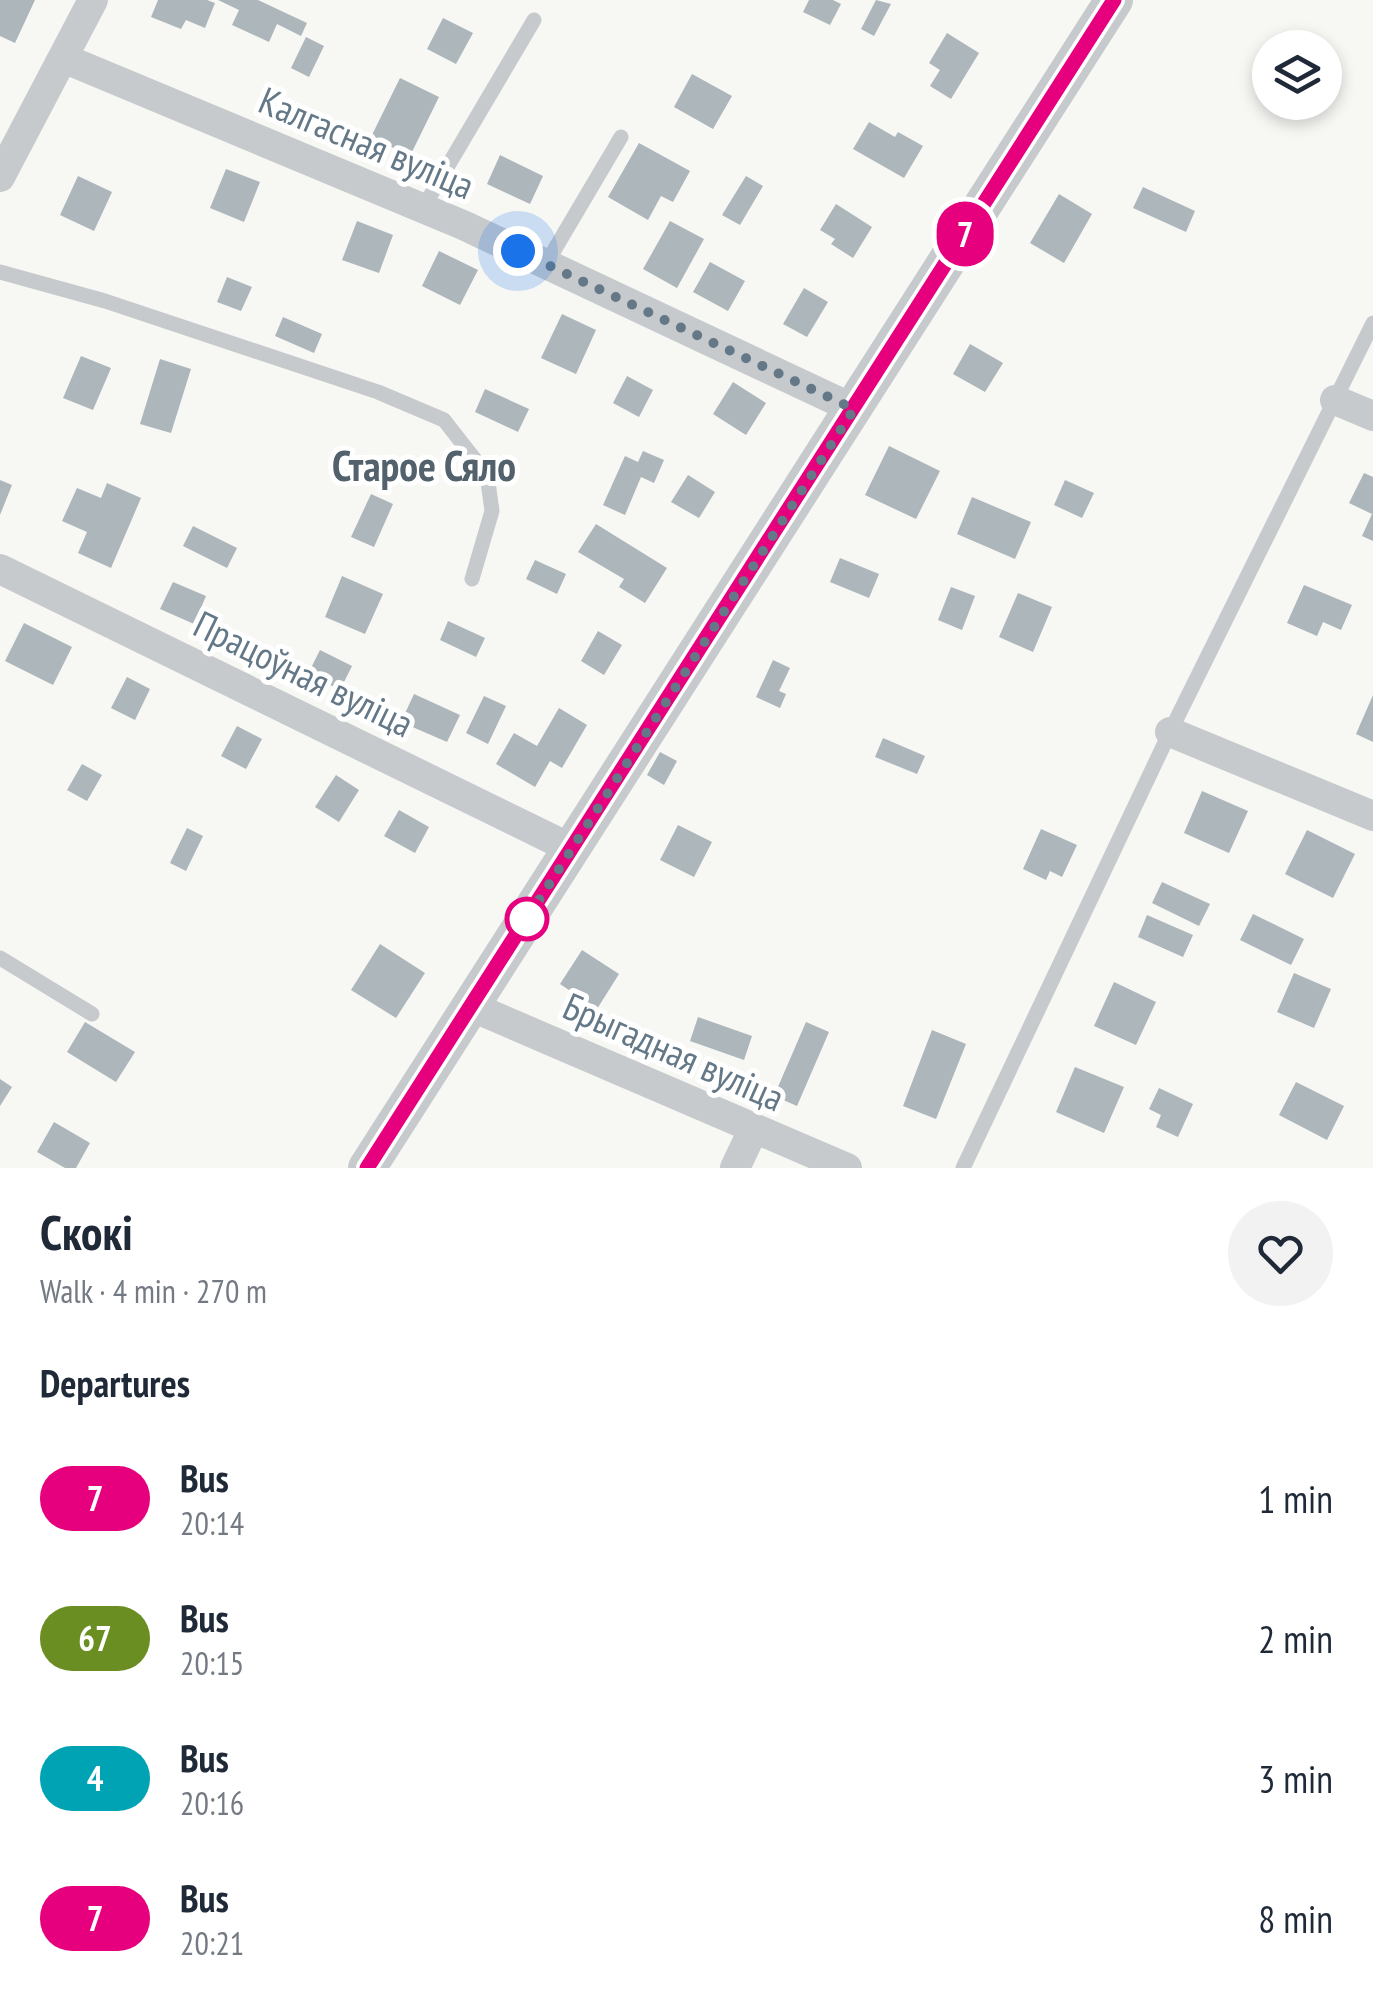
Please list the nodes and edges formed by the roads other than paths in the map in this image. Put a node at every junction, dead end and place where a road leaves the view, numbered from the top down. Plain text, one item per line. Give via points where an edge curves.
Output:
1 (93, 0) edge
2 (1114, 0) edge
3 (534, 20) dead end
4 (63, 58) junction
5 (622, 137) dead end
6 (0, 177) edge
7 (422, 208) junction
8 (546, 264) junction
9 (0, 272) edge
10 (1373, 324) edge
11 (1335, 400) junction
12 (854, 409) junction
13 (1373, 416) edge
14 (0, 570) edge
15 (472, 579) dead end
16 (1170, 732) junction
17 (1373, 816) edge
18 (572, 849) junction
19 (0, 958) edge
20 (470, 1006) junction
21 (92, 1014) dead end
22 (753, 1130) junction
23 (367, 1168) edge
24 (735, 1168) edge
25 (847, 1168) edge
26 (963, 1168) edge

1 - 4 street
2 - 12 street
3 - 7 lane
4 - 6 street
4 - 7 street, Калгасная вуліца
5 - 8 lane
7 - 8 street, Калгасная вуліца
8 - 12 street, Калгасная вуліца
9 - 15 lane via 105,301 444,420 486,475 492,511
10 - 11 lane
11 - 13 street
11 - 16 lane
12 - 18 street
14 - 18 street, Працоўная вуліца
16 - 17 street
16 - 26 lane
18 - 20 street
19 - 21 lane
20 - 22 street, Брыгадная вуліца
20 - 23 street
22 - 24 street
22 - 25 street, Брыгадная вуліца

